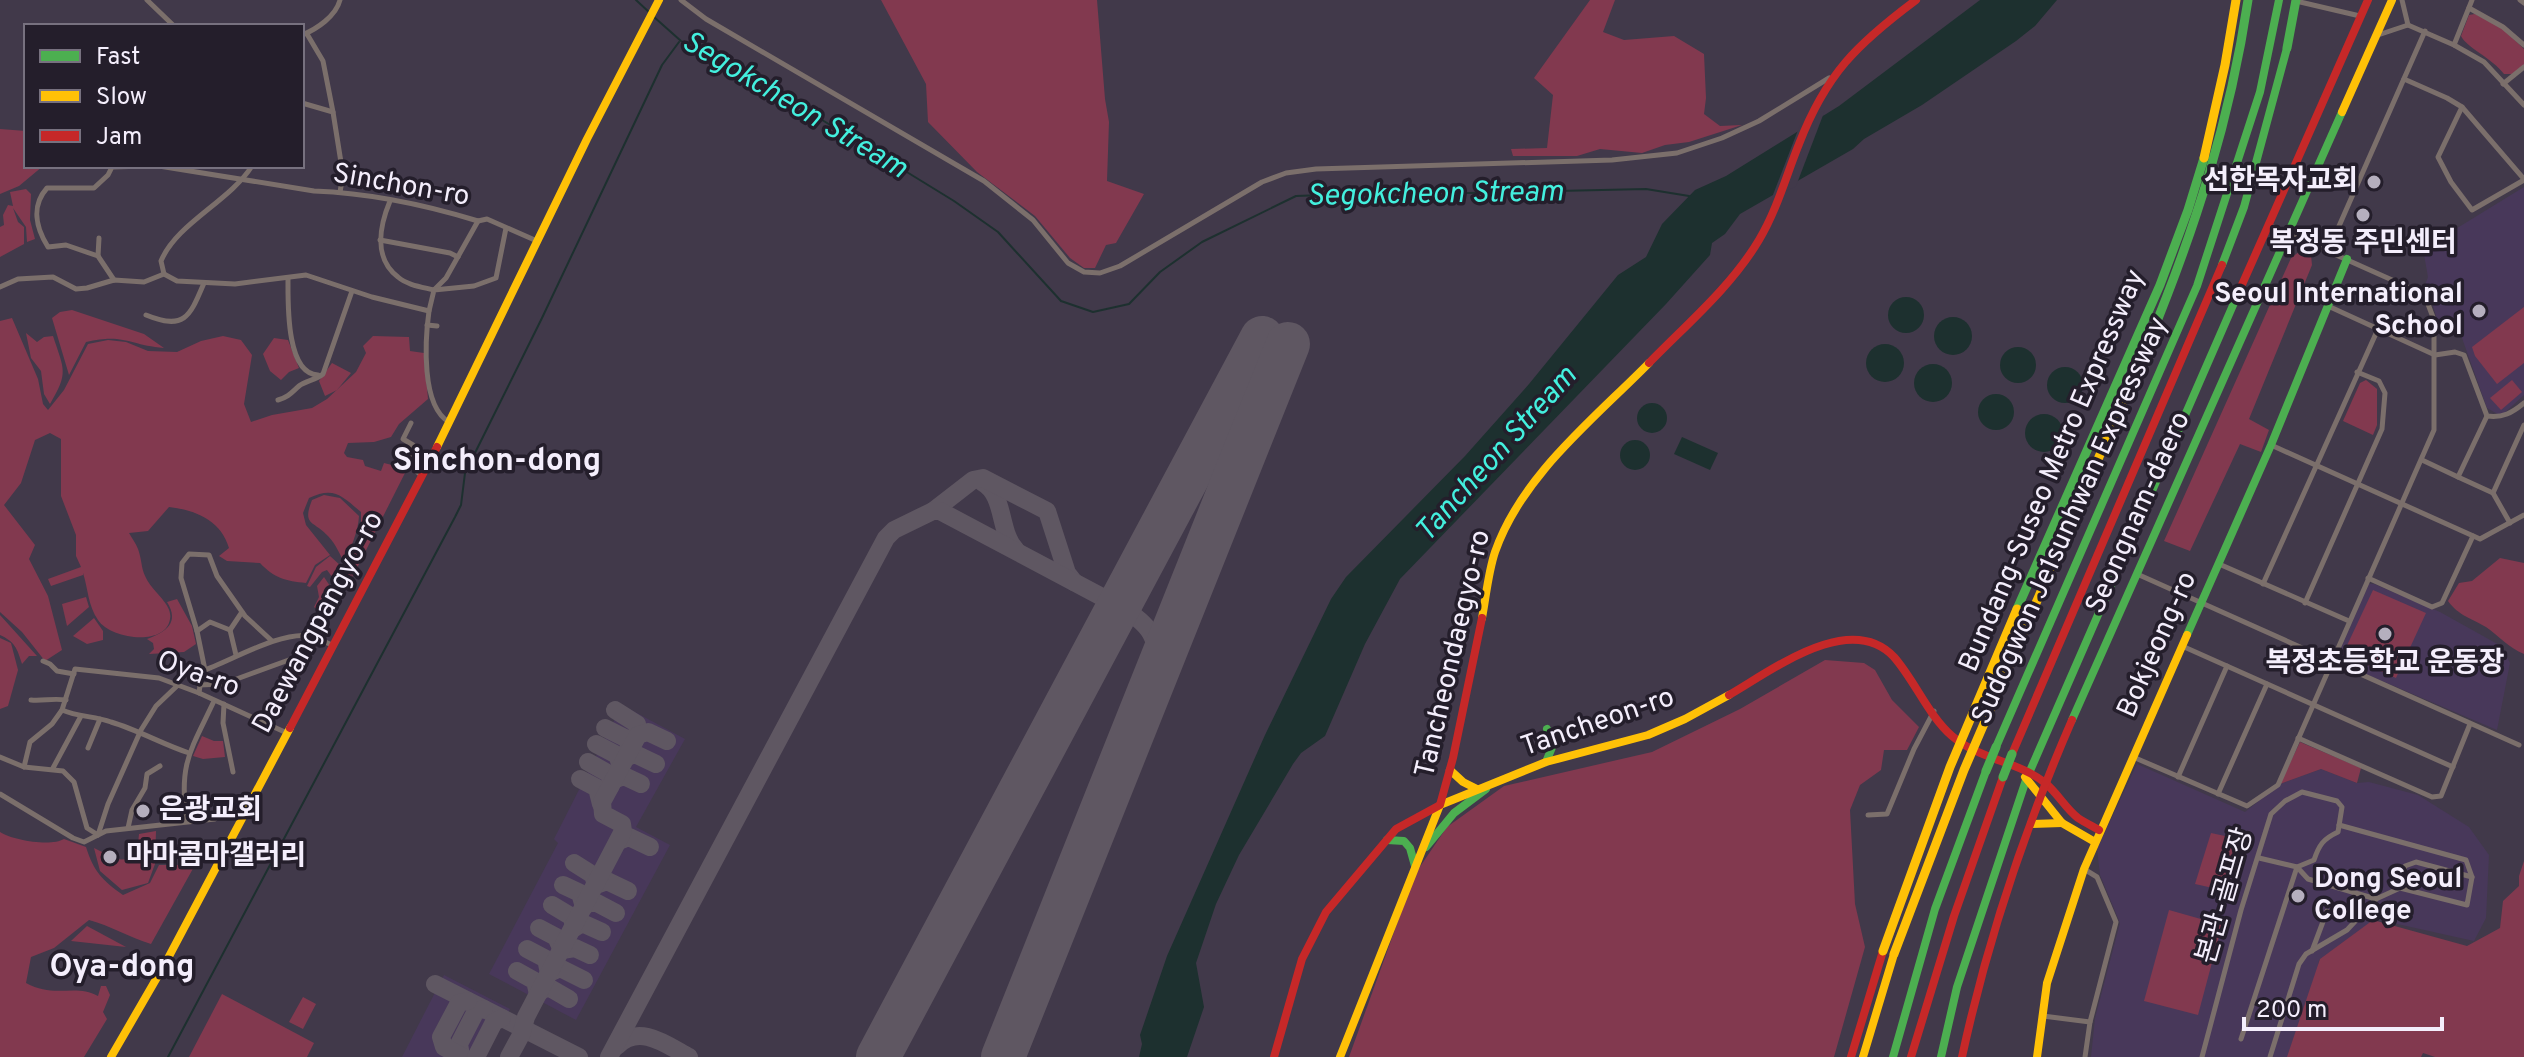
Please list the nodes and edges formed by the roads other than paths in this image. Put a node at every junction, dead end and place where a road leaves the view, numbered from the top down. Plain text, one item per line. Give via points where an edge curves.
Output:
1 (147, 0) edge
2 (340, 0) edge
3 (659, 0) edge
4 (681, 0) edge
5 (1916, 0) edge
6 (2233, 0) edge
7 (2250, 0) edge
8 (2279, 0) edge
9 (2294, 0) edge
10 (2368, 0) edge
11 (2392, 0) edge
12 (2402, 0) edge
13 (2472, 0) edge
14 (2469, 8) junction
15 (2360, 16) junction
16 (172, 24) edge
17 (2408, 25) junction
18 (2425, 31) junction
19 (304, 34) edge
20 (2377, 35) junction
21 (2454, 45) junction
22 (2524, 45) edge
23 (2524, 67) edge
24 (1829, 78) dead end
25 (2404, 79) junction
26 (2503, 84) junction
27 (304, 104) edge
28 (2524, 105) edge
29 (2462, 107) junction
30 (333, 112) junction
31 (112, 168) edge
32 (171, 168) edge
33 (250, 168) edge
34 (241, 180) junction
35 (2524, 180) edge
36 (340, 192) junction
37 (390, 201) junction
38 (478, 221) junction
39 (2269, 225) junction
40 (506, 228) junction
41 (2287, 233) junction
42 (99, 238) dead end
43 (379, 240) junction
44 (537, 241) junction
45 (2328, 251) junction
46 (98, 256) junction
47 (458, 257) junction
48 (2347, 259) junction
49 (164, 274) junction
50 (288, 279) junction
51 (114, 280) junction
52 (204, 283) junction
53 (0, 287) edge
54 (434, 290) junction
55 (352, 291) junction
56 (2327, 306) junction
57 (429, 311) junction
58 (146, 315) dead end
59 (427, 325) junction
60 (437, 326) dead end
61 (2378, 329) junction
62 (2435, 355) junction
63 (2357, 372) junction
64 (323, 374) junction
65 (278, 400) dead end
66 (2523, 405) edge
67 (2487, 416) junction
68 (449, 422) junction
69 (411, 423) dead end
70 (2524, 425) edge
71 (2271, 445) junction
72 (2422, 460) junction
73 (2316, 465) junction
74 (421, 475) junction
75 (2458, 477) junction
76 (2358, 484) junction
77 (2493, 493) junction
78 (2402, 503) junction
79 (2524, 515) edge
80 (2510, 523) junction
81 (2473, 536) junction
82 (2219, 564) junction
83 (2136, 574) junction
84 (2368, 578) junction
85 (2263, 584) junction
86 (2305, 603) junction
87 (2200, 604) junction
88 (242, 612) junction
89 (2349, 621) junction
90 (230, 630) junction
91 (197, 631) junction
92 (315, 638) junction
93 (272, 641) junction
94 (334, 646) junction
95 (2182, 646) junction
96 (236, 655) junction
97 (43, 661) dead end
98 (2330, 662) junction
99 (2227, 666) junction
100 (205, 670) junction
101 (74, 674) junction
102 (2267, 684) junction
103 (178, 685) junction
104 (199, 689) junction
105 (31, 700) dead end
106 (66, 700) junction
107 (214, 701) junction
108 (224, 704) junction
109 (2312, 704) junction
110 (62, 710) junction
111 (1934, 711) junction
112 (81, 716) junction
113 (100, 719) junction
114 (2470, 724) junction
115 (1547, 729) dead end
116 (141, 732) junction
117 (287, 733) junction
118 (2298, 738) junction
119 (2519, 745) dead end
120 (88, 748) dead end
121 (189, 753) junction
122 (0, 757) edge
123 (2133, 757) junction
124 (1546, 762) junction
125 (160, 766) dead end
126 (24, 767) junction
127 (2453, 767) junction
128 (53, 769) junction
129 (1450, 770) junction
130 (233, 772) dead end
131 (2026, 775) junction
132 (2178, 777) junction
133 (1499, 780) junction
134 (2045, 783) junction
135 (1477, 789) junction
136 (0, 794) edge
137 (2218, 794) junction
138 (2039, 798) junction
139 (1440, 805) junction
140 (1868, 815) dead end
141 (215, 819) dead end
142 (187, 821) junction
143 (2062, 823) junction
144 (2031, 824) junction
145 (2339, 825) junction
146 (128, 828) junction
147 (2099, 830) junction
148 (98, 835) junction
149 (1385, 840) junction
150 (2095, 842) junction
151 (1422, 852) junction
152 (2259, 858) junction
153 (2297, 867) junction
154 (1415, 869) junction
155 (2084, 869) junction
156 (2472, 877) junction
157 (2400, 888) junction
158 (2376, 899) junction
159 (2327, 911) dead end
160 (2312, 951) junction
161 (2043, 1016) junction
162 (2090, 1022) junction
163 (2241, 1039) dead end
164 (111, 1057) edge
165 (1274, 1057) edge
166 (1340, 1057) edge
167 (1851, 1057) edge
168 (1863, 1057) edge
169 (1893, 1057) edge
170 (1911, 1057) edge
171 (1941, 1057) edge
172 (1962, 1057) edge
173 (2037, 1057) edge
174 (2085, 1057) edge
175 (2202, 1057) edge
176 (2270, 1057) edge

1 - 16 street
2 - 19 street via 337,10
3 - 44 main road, Daewangpangyo-ro
4 - 24 street via 984,181 1033,220 1068,263 1084,272 1100,273 1147,251 1286,173 1677,153 1759,121
5 - 129 main road, Tancheondaegyo-ro via 1837,70 1815,106 1767,226 1741,267 1545,468 1512,516 1495,553
6 - 167 main road, Bundang-Suseo Metro Expressway, bridge via 2231,36 2199,174 2171,254 1933,805
7 - 168 main road, Bundang-Suseo Metro Expressway, bridge via 2214,167 2183,258 1950,801
8 - 169 main road, Sudogwon Je1sunhwan Expressway, bridge via 2260,92 2197,286 1986,771 1935,909
9 - 15 street
9 - 170 main road, Sudogwon Je1sunhwan Expressway, bridge via 2287,48 2244,207 2012,754
10 - 15 main road, Seongnam-daero
11 - 20 main road, Seongnam-daero
12 - 17 street
13 - 14 street
14 - 21 street
14 - 22 street
15 - 39 main road, Seongnam-daero
17 - 18 street
17 - 20 street
18 - 21 street
18 - 25 street
19 - 30 street via 323,61
20 - 41 main road, Seongnam-daero
21 - 26 street via 2484,62
23 - 26 street
25 - 29 street
25 - 45 street
26 - 28 street
27 - 30 street
29 - 35 street
29 - 35 street via 2438,157 2472,210
30 - 36 street via 343,175
31 - 46 street via 94,188 47,188 38,201 36,217 48,247 66,245
32 - 34 street, Sinchon-ro
33 - 34 street
34 - 36 street, Sinchon-ro
34 - 49 street via 170,245 161,261
36 - 37 street, Sinchon-ro
37 - 38 street, Sinchon-ro
37 - 43 street
38 - 40 street, Sinchon-ro via 487,219
38 - 47 street
39 - 41 street
39 - 131 main road, Seongnam-daero
40 - 44 street, Sinchon-ro
40 - 54 street via 496,278
41 - 45 street
41 - 83 main road, Seongnam-daero
42 - 46 street
43 - 47 street
43 - 54 street via 398,278
44 - 68 main road, Daewangpangyo-ro
45 - 48 street
46 - 51 street
47 - 54 street
48 - 56 main road, Bokjeong-ro
48 - 62 street via 2410,288 2428,304
49 - 51 street via 144,282
49 - 52 street
50 - 52 street
50 - 55 street via 306,275
50 - 64 street via 288,322 301,368
51 - 53 street via 76,289 53,277 18,279
52 - 58 street via 185,320 163,322
54 - 57 street
55 - 57 street
55 - 64 street
56 - 61 street
56 - 71 main road, Bokjeong-ro
57 - 59 street
59 - 60 street
59 - 68 street via 430,391
61 - 62 street
61 - 63 street
62 - 67 street via 2464,355
62 - 72 street via 2434,430
63 - 73 street
63 - 76 street via 2379,381 2385,393 2382,429
64 - 65 street
66 - 67 street via 2510,414
67 - 75 street
68 - 74 main road, Daewangpangyo-ro
69 - 74 street via 403,439 413,445 407,463
70 - 77 street
71 - 73 street
71 - 82 main road, Bokjeong-ro
72 - 75 street
72 - 78 street
73 - 76 street
73 - 85 street
74 - 94 main road, Daewangpangyo-ro
75 - 77 street
76 - 78 street
76 - 86 street
77 - 80 street
78 - 81 street
78 - 84 street
79 - 80 street
80 - 81 street via 2480,539
81 - 84 street via 2442,603 2432,607
82 - 85 street
82 - 87 main road, Bokjeong-ro
83 - 87 street
83 - 134 main road, Seongnam-daero
84 - 89 street
85 - 86 street
86 - 89 street
87 - 95 main road, Bokjeong-ro
87 - 98 street
88 - 90 street
88 - 91 street via 209,555 189,554 181,578
88 - 93 street
89 - 98 street
90 - 91 street via 210,622
90 - 96 street
91 - 100 street
92 - 93 street
92 - 94 street
92 - 104 street via 297,657
93 - 96 street
94 - 117 main road, Daewangpangyo-ro
95 - 99 street
95 - 123 main road, Bokjeong-ro
96 - 100 street
97 - 101 street
98 - 109 street
98 - 114 street
99 - 102 street
99 - 132 street
100 - 104 street
101 - 103 street, Oya-ro via 75,669 125,673
101 - 106 street
102 - 109 street
102 - 137 street
103 - 104 street, Oya-ro
103 - 116 street via 156,706
104 - 107 street, Oya-ro
105 - 106 street
106 - 110 street
107 - 108 street, Oya-ro
107 - 121 street
108 - 117 street, Oya-ro
108 - 130 street
109 - 118 street
109 - 127 street
110 - 112 street
110 - 126 street via 30,742
111 - 124 main road, Tancheon-ro via 1892,655 1870,643 1846,639 1822,643 1648,735
111 - 131 main road, Tancheon-ro via 1950,734 1978,754
111 - 140 street via 1887,814
112 - 113 street
112 - 128 street
113 - 116 street
113 - 120 street
114 - 119 street
114 - 127 street
115 - 124 main road via 1555,748
116 - 121 street
116 - 148 street
117 - 164 main road, Daewangpangyo-ro
118 - 127 street via 2432,797 2441,796
118 - 137 street via 2278,785 2260,798 2247,806
121 - 142 street via 183,792
122 - 126 street
123 - 132 street
123 - 147 main road, Bokjeong-ro
124 - 133 main road, Tancheon-ro
125 - 146 street via 147,774
126 - 128 street
128 - 148 street via 70,777 87,828
129 - 135 main road
129 - 139 main road, Tancheondaegyo-ro
131 - 134 main road, Tancheon-ro
131 - 138 main road
131 - 171 main road, Seongnam-daero via 1957,987
132 - 137 street
133 - 135 main road, Tancheon-ro
133 - 151 main road via 1454,813
134 - 138 main road, Seongnam-daero
134 - 147 main road, Tancheon-ro via 2077,817
135 - 139 main road, Tancheon-ro
136 - 148 street via 73,838 84,842
138 - 143 main road
138 - 144 main road, Seongnam-daero
139 - 149 main road, Tancheon-ro
139 - 151 main road
141 - 142 street
142 - 146 street
143 - 144 main road
143 - 150 main road
144 - 172 main road, Seongnam-daero via 1977,988
145 - 152 street, 본관-골프장 via 2342,807 2337,801 2302,792 2271,814
145 - 153 street via 2314,860
145 - 156 street via 2466,860
146 - 148 street
147 - 150 main road, Bokjeong-ro
149 - 154 main road via 1410,843
149 - 165 main road, Tancheon-ro via 1317,927 1302,959
150 - 155 main road, Bokjeong-ro
151 - 154 main road
152 - 153 street
152 - 175 street, 본관-골프장
153 - 158 street via 2308,879
153 - 163 street
154 - 166 main road
155 - 161 main road, Bokjeong-ro via 2057,947
155 - 162 street via 2097,877 2116,922
156 - 157 street via 2416,862 2405,866
156 - 157 street via 2467,905
157 - 158 street
158 - 160 street via 2347,930
159 - 160 street
160 - 176 street via 2299,964
161 - 162 street
161 - 173 main road, Bokjeong-ro
162 - 174 street

